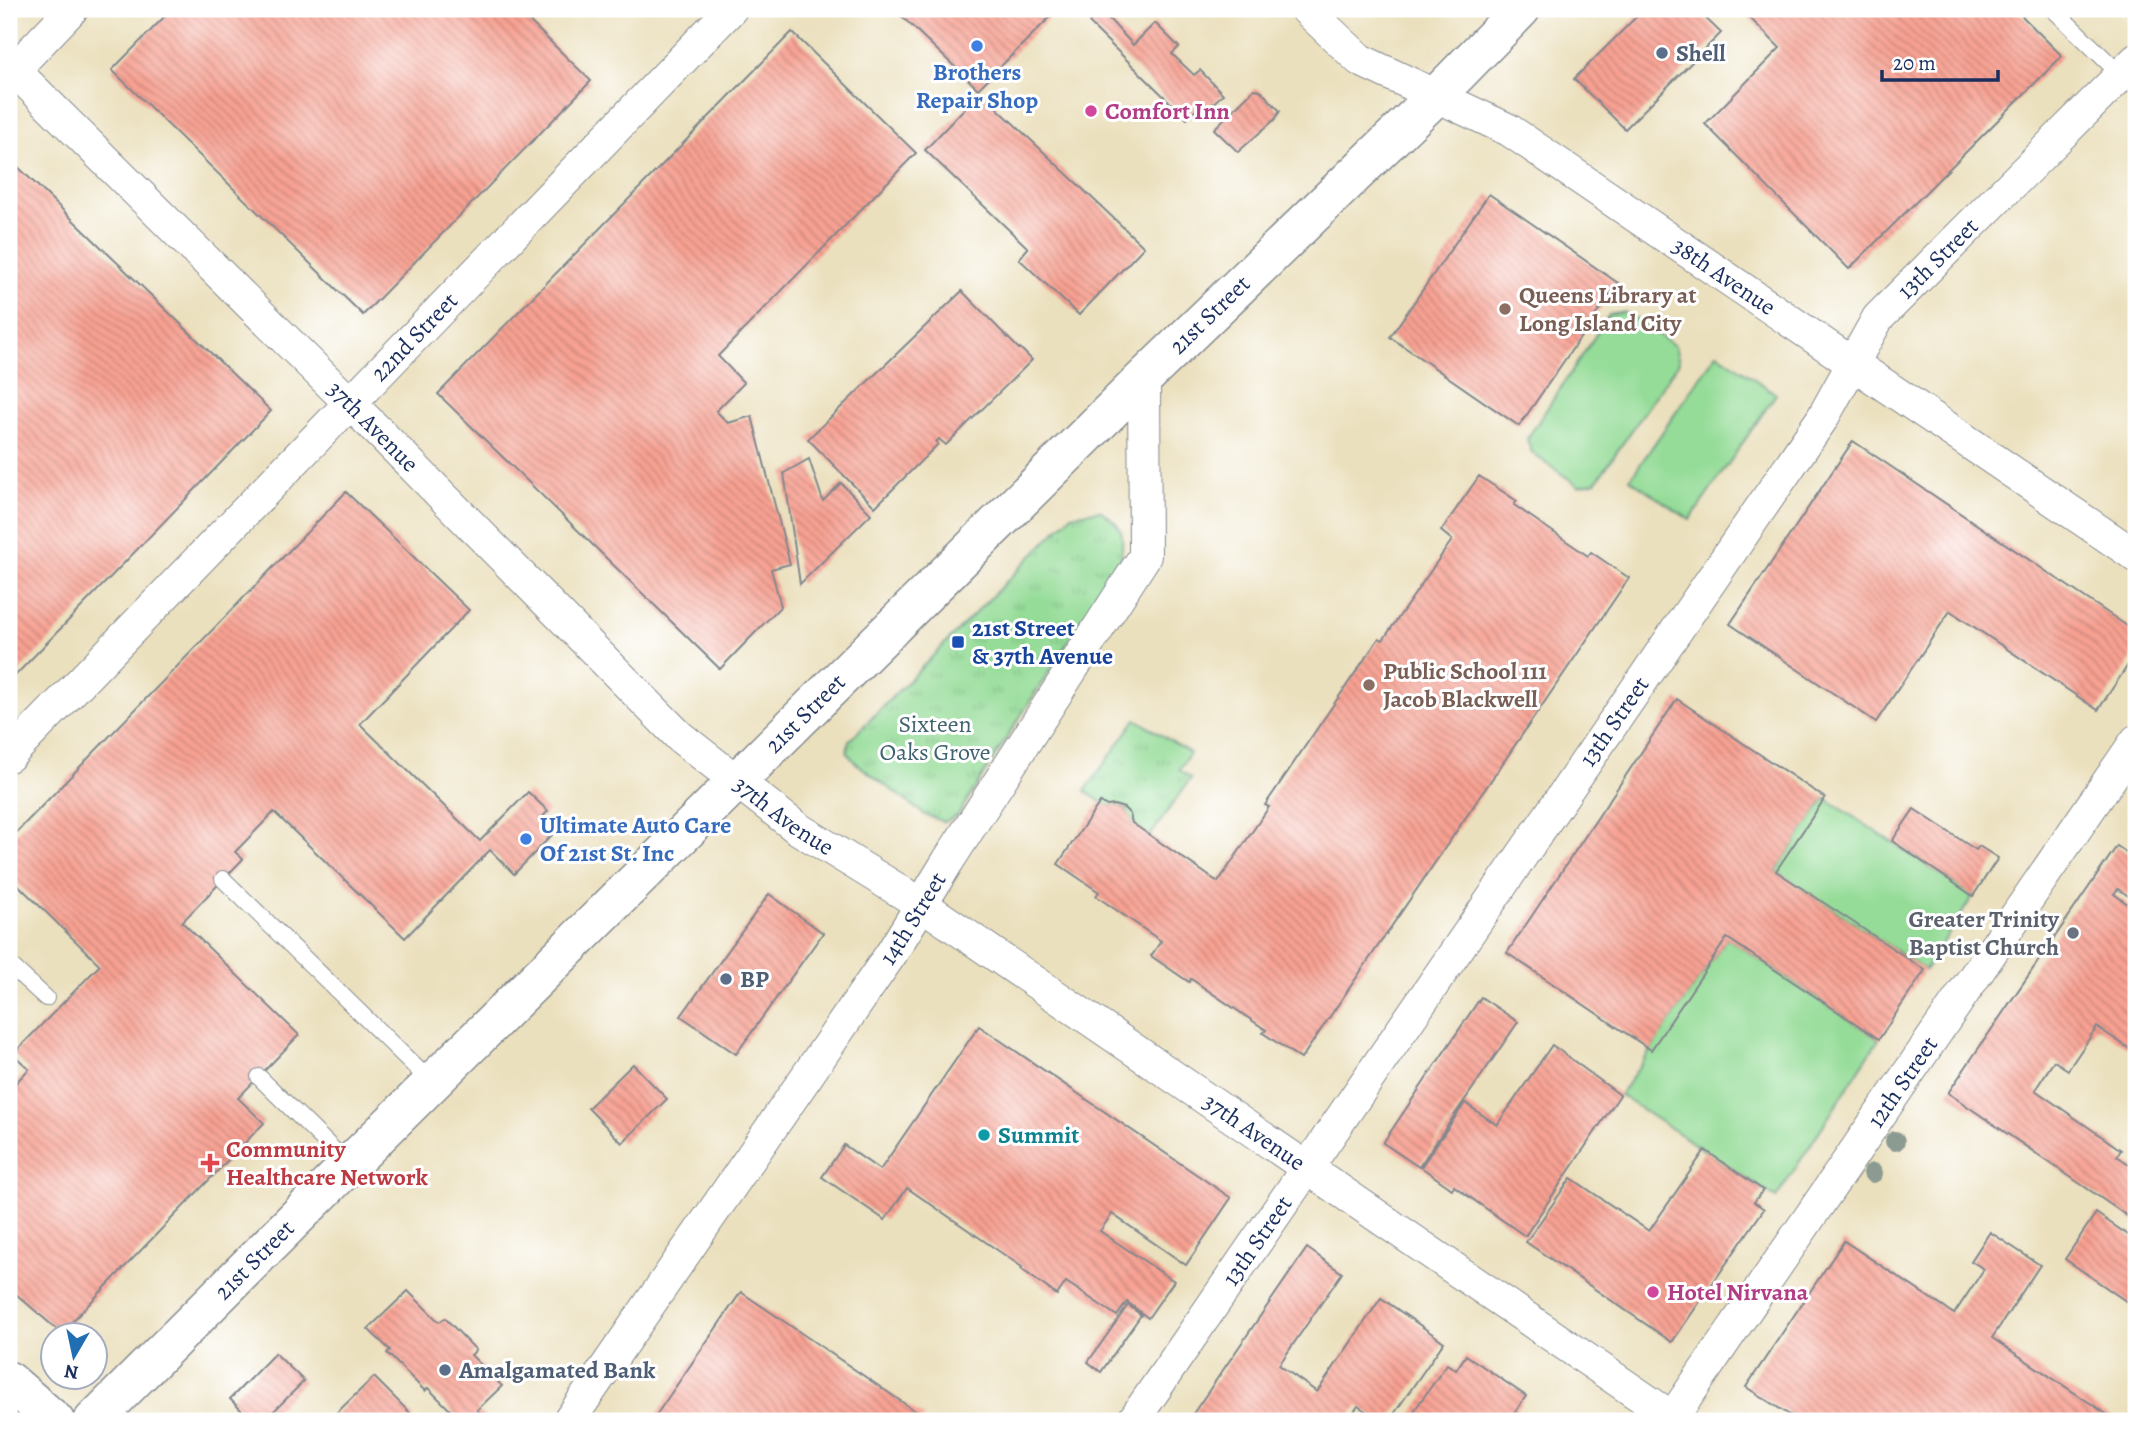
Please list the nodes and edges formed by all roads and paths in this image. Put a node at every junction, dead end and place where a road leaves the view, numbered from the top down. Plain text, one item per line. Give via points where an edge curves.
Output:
1 (72, 9) edge
2 (731, 9) edge
3 (1306, 9) edge
4 (1521, 9) edge
5 (2053, 9) edge
6 (2129, 68) edge
7 (10, 70) edge
8 (1436, 96) junction
9 (1853, 362) junction
10 (1144, 378) junction
11 (350, 403) junction
12 (2136, 556) edge
13 (2136, 741) edge
14 (9, 755) edge
15 (738, 782) junction
16 (223, 879) dead end
17 (921, 904) junction
18 (9, 964) edge
19 (46, 998) dead end
20 (259, 1077) dead end
21 (432, 1083) junction
22 (349, 1165) junction
23 (1306, 1168) junction
24 (9, 1381) edge
25 (1673, 1420) edge
26 (55, 1421) edge
27 (93, 1421) edge
28 (569, 1421) edge
29 (1133, 1421) edge

1 - 7 street
2 - 11 street, 22nd Street
3 - 8 street, 38th Avenue via 1360,60
4 - 8 main road, 21st Street
5 - 6 lane
6 - 9 street, 13th Street via 1878,318
7 - 11 street, 37th Avenue
8 - 9 street, 38th Avenue via 1509,130
8 - 10 main road, 21st Street
9 - 12 street, 38th Avenue
9 - 23 street, 13th Street via 1822,419
10 - 15 main road, 21st Street
10 - 17 street, 14th Street via 1145,556
11 - 14 street, 22nd Street
11 - 15 street, 37th Avenue via 680,737
13 - 25 street, 12th Street
15 - 17 street, 37th Avenue via 797,828
15 - 21 main road, 21st Street
16 - 21 lane
17 - 23 street, 37th Avenue
17 - 28 street, 14th Street
18 - 19 lane
20 - 22 lane
21 - 22 main road, 21st Street
22 - 27 main road, 21st Street
23 - 25 street, 37th Avenue
23 - 29 street, 13th Street
24 - 26 main road

